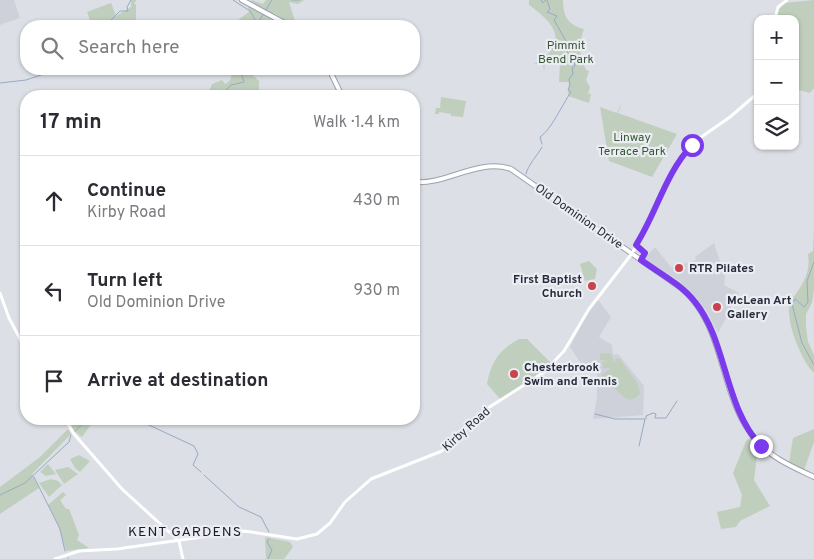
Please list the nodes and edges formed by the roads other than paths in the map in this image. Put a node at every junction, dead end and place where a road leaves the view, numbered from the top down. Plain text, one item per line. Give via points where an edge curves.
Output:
1 (242, 0) edge
2 (786, 0) edge
3 (777, 15) edge
4 (279, 20) edge
5 (332, 75) edge
6 (339, 90) edge
7 (754, 97) edge
8 (420, 182) edge
9 (636, 245) junction
10 (641, 260) junction
11 (0, 293) edge
12 (20, 338) edge
13 (69, 425) edge
14 (812, 476) edge
15 (179, 541) junction
16 (55, 559) edge
17 (183, 559) edge

1 - 4 main road
2 - 3 main road via 778,7
5 - 6 main road
7 - 9 main road, Kirby Road via 697,140 681,157
8 - 10 main road, Old Dominion Drive via 488,166 510,169
9 - 10 main road via 645,253
9 - 15 main road, Kirby Road, bridge via 564,351 543,373 490,406 442,452 371,479 345,502 320,532 300,539 245,531
10 - 14 main road, Old Dominion Drive via 682,289 699,307 740,413 753,437 775,457
11 - 12 main road
13 - 15 main road via 122,489
15 - 16 main road, Kirby Road via 79,551
15 - 17 main road

